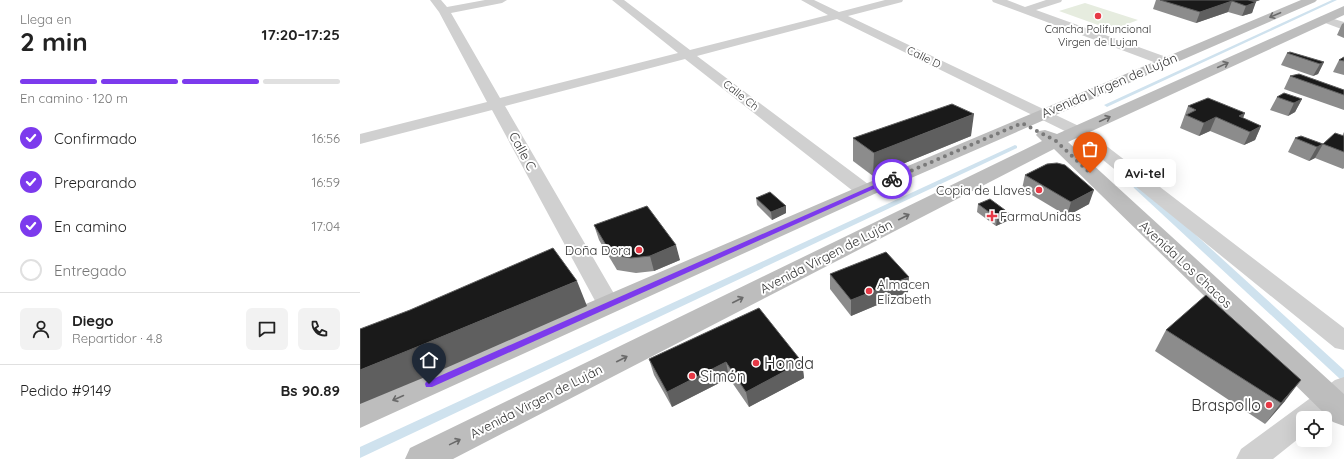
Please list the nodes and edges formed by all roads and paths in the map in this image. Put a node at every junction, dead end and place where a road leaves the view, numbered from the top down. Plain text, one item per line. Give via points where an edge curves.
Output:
1 (502, 0) edge
2 (617, 0) edge
3 (806, 0) edge
4 (898, 0) edge
5 (997, 0) edge
6 (1057, 0) edge
7 (1311, 0) edge
8 (439, 5) edge
9 (1026, 10) junction
10 (1344, 10) edge
11 (836, 15) junction
12 (1324, 18) junction
13 (1344, 26) edge
14 (690, 54) junction
15 (1164, 62) junction
16 (496, 104) junction
17 (1033, 119) junction
18 (1067, 136) junction
19 (360, 139) edge
20 (865, 191) junction
21 (608, 304) junction
22 (1344, 341) edge
23 (1339, 398) edge
24 (1316, 411) edge
25 (360, 415) edge
26 (1296, 423) edge
27 (420, 459) edge
28 (1250, 459) edge

1 - 8 street
2 - 14 street, Calle Ch
3 - 11 street, Calle D
4 - 11 street
5 - 9 street
6 - 9 street
7 -> 15 main road, Avenida Virgen de Luján
8 - 16 street, Calle C
9 - 15 street
10 - 12 main road, Avenida Virgen de Luján
11 - 14 street
11 - 17 street, Calle D
12 - 13 street
18 -> 12 main road, Avenida Virgen de Luján
14 - 16 street
14 - 20 street, Calle Ch
15 - 17 main road, Avenida Virgen de Luján
16 - 19 street
16 - 21 street, Calle C
17 - 18 main road, Avenida Los Chacos
17 - 20 main road, Avenida Virgen de Luján
18 - 22 street, Avenida Los Chacos
18 - 23 main road, Avenida Los Chacos
27 -> 18 main road, Avenida Virgen de Luján
20 - 21 main road, Avenida Virgen de Luján
21 -> 25 main road, Avenida Virgen de Luján
23 - 24 street
26 - 28 street

